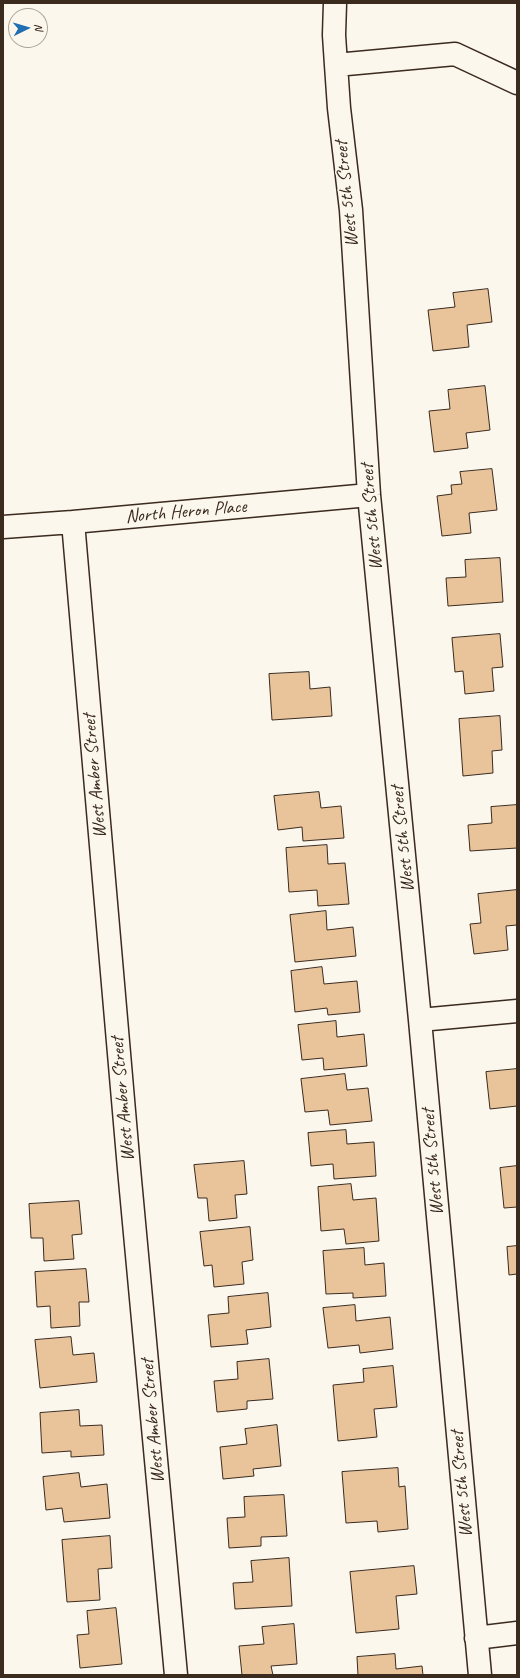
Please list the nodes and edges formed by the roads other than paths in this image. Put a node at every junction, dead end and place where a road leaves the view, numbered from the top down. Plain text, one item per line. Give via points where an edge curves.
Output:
1 (335, 3) edge
2 (336, 65) junction
3 (517, 84) edge
4 (369, 495) junction
5 (73, 522) junction
6 (3, 527) edge
7 (517, 1011) edge
8 (420, 1020) junction
9 (517, 1633) edge
10 (476, 1638) junction
11 (176, 1675) edge
12 (480, 1675) edge

1 - 2 street, West 5th Street
2 - 3 street via 455,54
2 - 4 street, West 5th Street via 351,210
4 - 5 street, North Heron Place
4 - 8 street, West 5th Street
5 - 6 street, North Heron Place
5 - 11 street, West Amber Street
7 - 8 street
8 - 10 street, West 5th Street
9 - 10 street
10 - 12 street, West 5th Street

